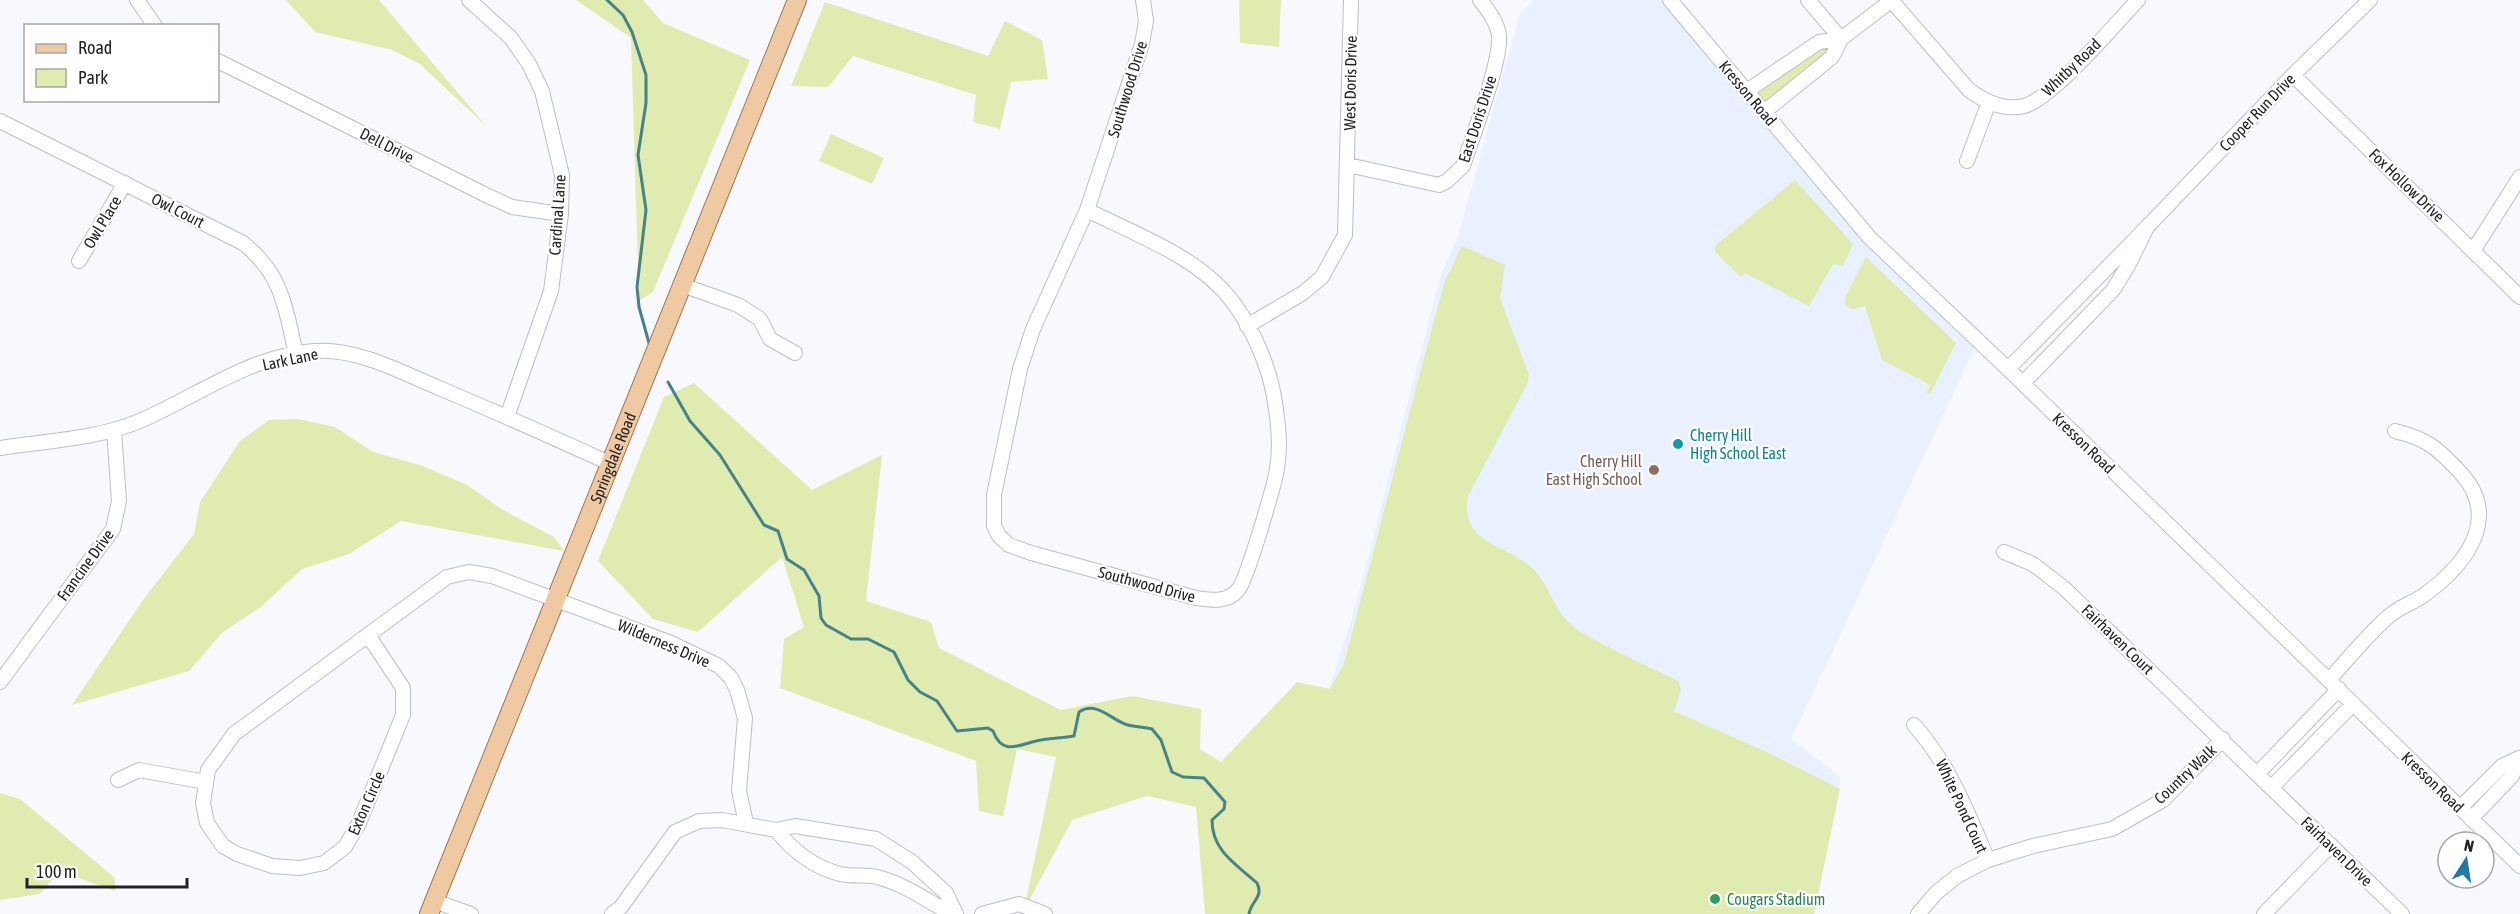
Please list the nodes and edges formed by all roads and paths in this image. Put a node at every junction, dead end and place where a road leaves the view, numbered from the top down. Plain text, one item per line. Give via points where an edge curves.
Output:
1 (137, 0) edge
2 (469, 0) edge
3 (797, 0) edge
4 (1143, 0) edge
5 (1351, 0) edge
6 (1480, 0) edge
7 (1670, 0) edge
8 (1808, 0) edge
9 (1892, 0) edge
10 (2138, 0) edge
11 (2370, 0) edge
12 (154, 24) edge
13 (1841, 39) junction
14 (219, 61) edge
15 (2293, 75) junction
16 (1747, 92) junction
17 (1989, 102) junction
18 (1764, 112) junction
19 (0, 121) edge
20 (1967, 161) dead end
21 (1348, 165) junction
22 (2520, 177) edge
23 (125, 183) junction
24 (1087, 210) junction
25 (561, 214) junction
26 (2147, 227) junction
27 (2473, 251) junction
28 (78, 261) dead end
29 (682, 285) junction
30 (2520, 297) edge
31 (1247, 326) junction
32 (795, 353) dead end
33 (296, 354) junction
34 (2008, 369) junction
35 (2023, 383) junction
36 (507, 417) junction
37 (114, 430) junction
38 (2395, 431) dead end
39 (0, 448) edge
40 (609, 464) junction
41 (2004, 552) dead end
42 (555, 599) junction
43 (368, 635) junction
44 (0, 682) edge
45 (2334, 685) junction
46 (2353, 704) junction
47 (1914, 725) dead end
48 (2223, 739) junction
49 (2519, 758) edge
50 (2258, 774) junction
51 (118, 780) dead end
52 (206, 782) junction
53 (2272, 787) junction
54 (2460, 808) junction
55 (2471, 819) junction
56 (746, 823) junction
57 (776, 830) junction
58 (2331, 845) junction
59 (1988, 860) junction
60 (2520, 866) edge
61 (431, 908) edge
62 (471, 914) edge
63 (612, 914) edge
64 (954, 914) edge
65 (982, 914) edge
66 (1045, 914) edge
67 (1918, 914) edge
68 (2264, 914) edge
69 (2402, 914) edge

1 - 12 street
2 - 25 street, Cardinal Lane via 511,38 542,91 562,175
3 - 29 main road, Springdale Road
4 - 24 street, Southwood Drive via 1146,21 1142,44
5 - 21 street, West Doris Drive
6 - 21 street, East Doris Drive via 1499,37 1464,166 1438,185
7 - 16 street, Kresson Road
8 - 13 street
9 - 13 street
9 - 17 street, Whitby Road via 1969,90
10 - 17 street, Whitby Road via 2034,102 2001,106
11 - 15 street, Cooper Run Drive
13 - 16 street via 1819,42
13 - 18 street via 1832,57
14 - 25 street, Dell Drive via 512,207
15 - 26 street, Cooper Run Drive
15 - 27 street, Fox Hollow Drive
16 - 18 street, Kresson Road
17 - 20 street
18 - 34 street, Kresson Road via 1869,237
19 - 23 street, Owl Court
21 - 31 street via 1345,236 1331,264 1303,293
22 - 27 street
23 - 28 street, Owl Place
23 - 33 street, Owl Court via 243,243 256,254 281,290
24 - 31 street, Southwood Drive via 1173,254 1212,280
24 - 31 street, Southwood Drive via 1033,329 1020,369 993,504 994,526 1009,545 1196,598 1217,601 1237,591 1243,583 1277,468 1274,395
25 - 36 street, Cardinal Lane via 550,291
26 - 34 street, Cooper Run Drive
26 - 35 street, Cooper Run Drive via 2113,290
27 - 30 street, Fox Hollow Drive
29 - 32 street via 738,305 760,319 770,339
29 - 40 main road, Springdale Road
33 - 36 street, Lark Lane via 339,352 372,360
33 - 37 street, Lark Lane via 268,360
34 - 35 street, Kresson Road
35 - 45 street, Kresson Road
36 - 40 street, Lark Lane
37 - 39 street, Lark Lane
37 - 44 street, Francine Drive via 119,501 113,529
38 - 45 street via 2423,438 2469,481 2478,504 2478,529 2473,544 2460,560 2422,597 2386,619
40 - 42 main road, Springdale Road
41 - 48 street, Fairhaven Court via 2033,564 2064,588
42 - 43 street, Exton Circle via 492,576 469,572 447,577
42 - 56 street, Wilderness Drive via 671,643 719,666 730,678 745,718 739,791
42 - 61 main road, Springdale Road
43 - 52 street, Exton Circle via 234,734 208,770
43 - 52 street, Exton Circle via 403,688 403,715 360,823 345,847 324,863 300,868 272,866 237,854 223,846 207,823 203,803
45 - 46 street, Kresson Road
45 - 50 street
46 - 53 street
46 - 54 street, Kresson Road
47 - 59 street, White Pond Court via 1934,747 1957,788
48 - 50 street, Country Walk
48 - 59 street, Country Walk via 2163,800 2112,829
49 - 54 street via 2502,766
49 - 55 street via 2512,776
50 - 53 street, Country Walk
51 - 52 street via 139,770
53 - 58 street, Fairhaven Drive
54 - 55 street, Kresson Road
55 - 60 street, Kresson Road
56 - 57 street
56 - 63 street via 699,821 675,832
57 - 64 street via 812,864 841,874 876,877 916,892
57 - 64 street via 795,826 876,839 912,862 946,893
58 - 68 street
58 - 69 street, Fairhaven Drive
59 - 67 street, Country Walk via 1957,876
61 - 62 street
65 - 66 street via 1019,904

